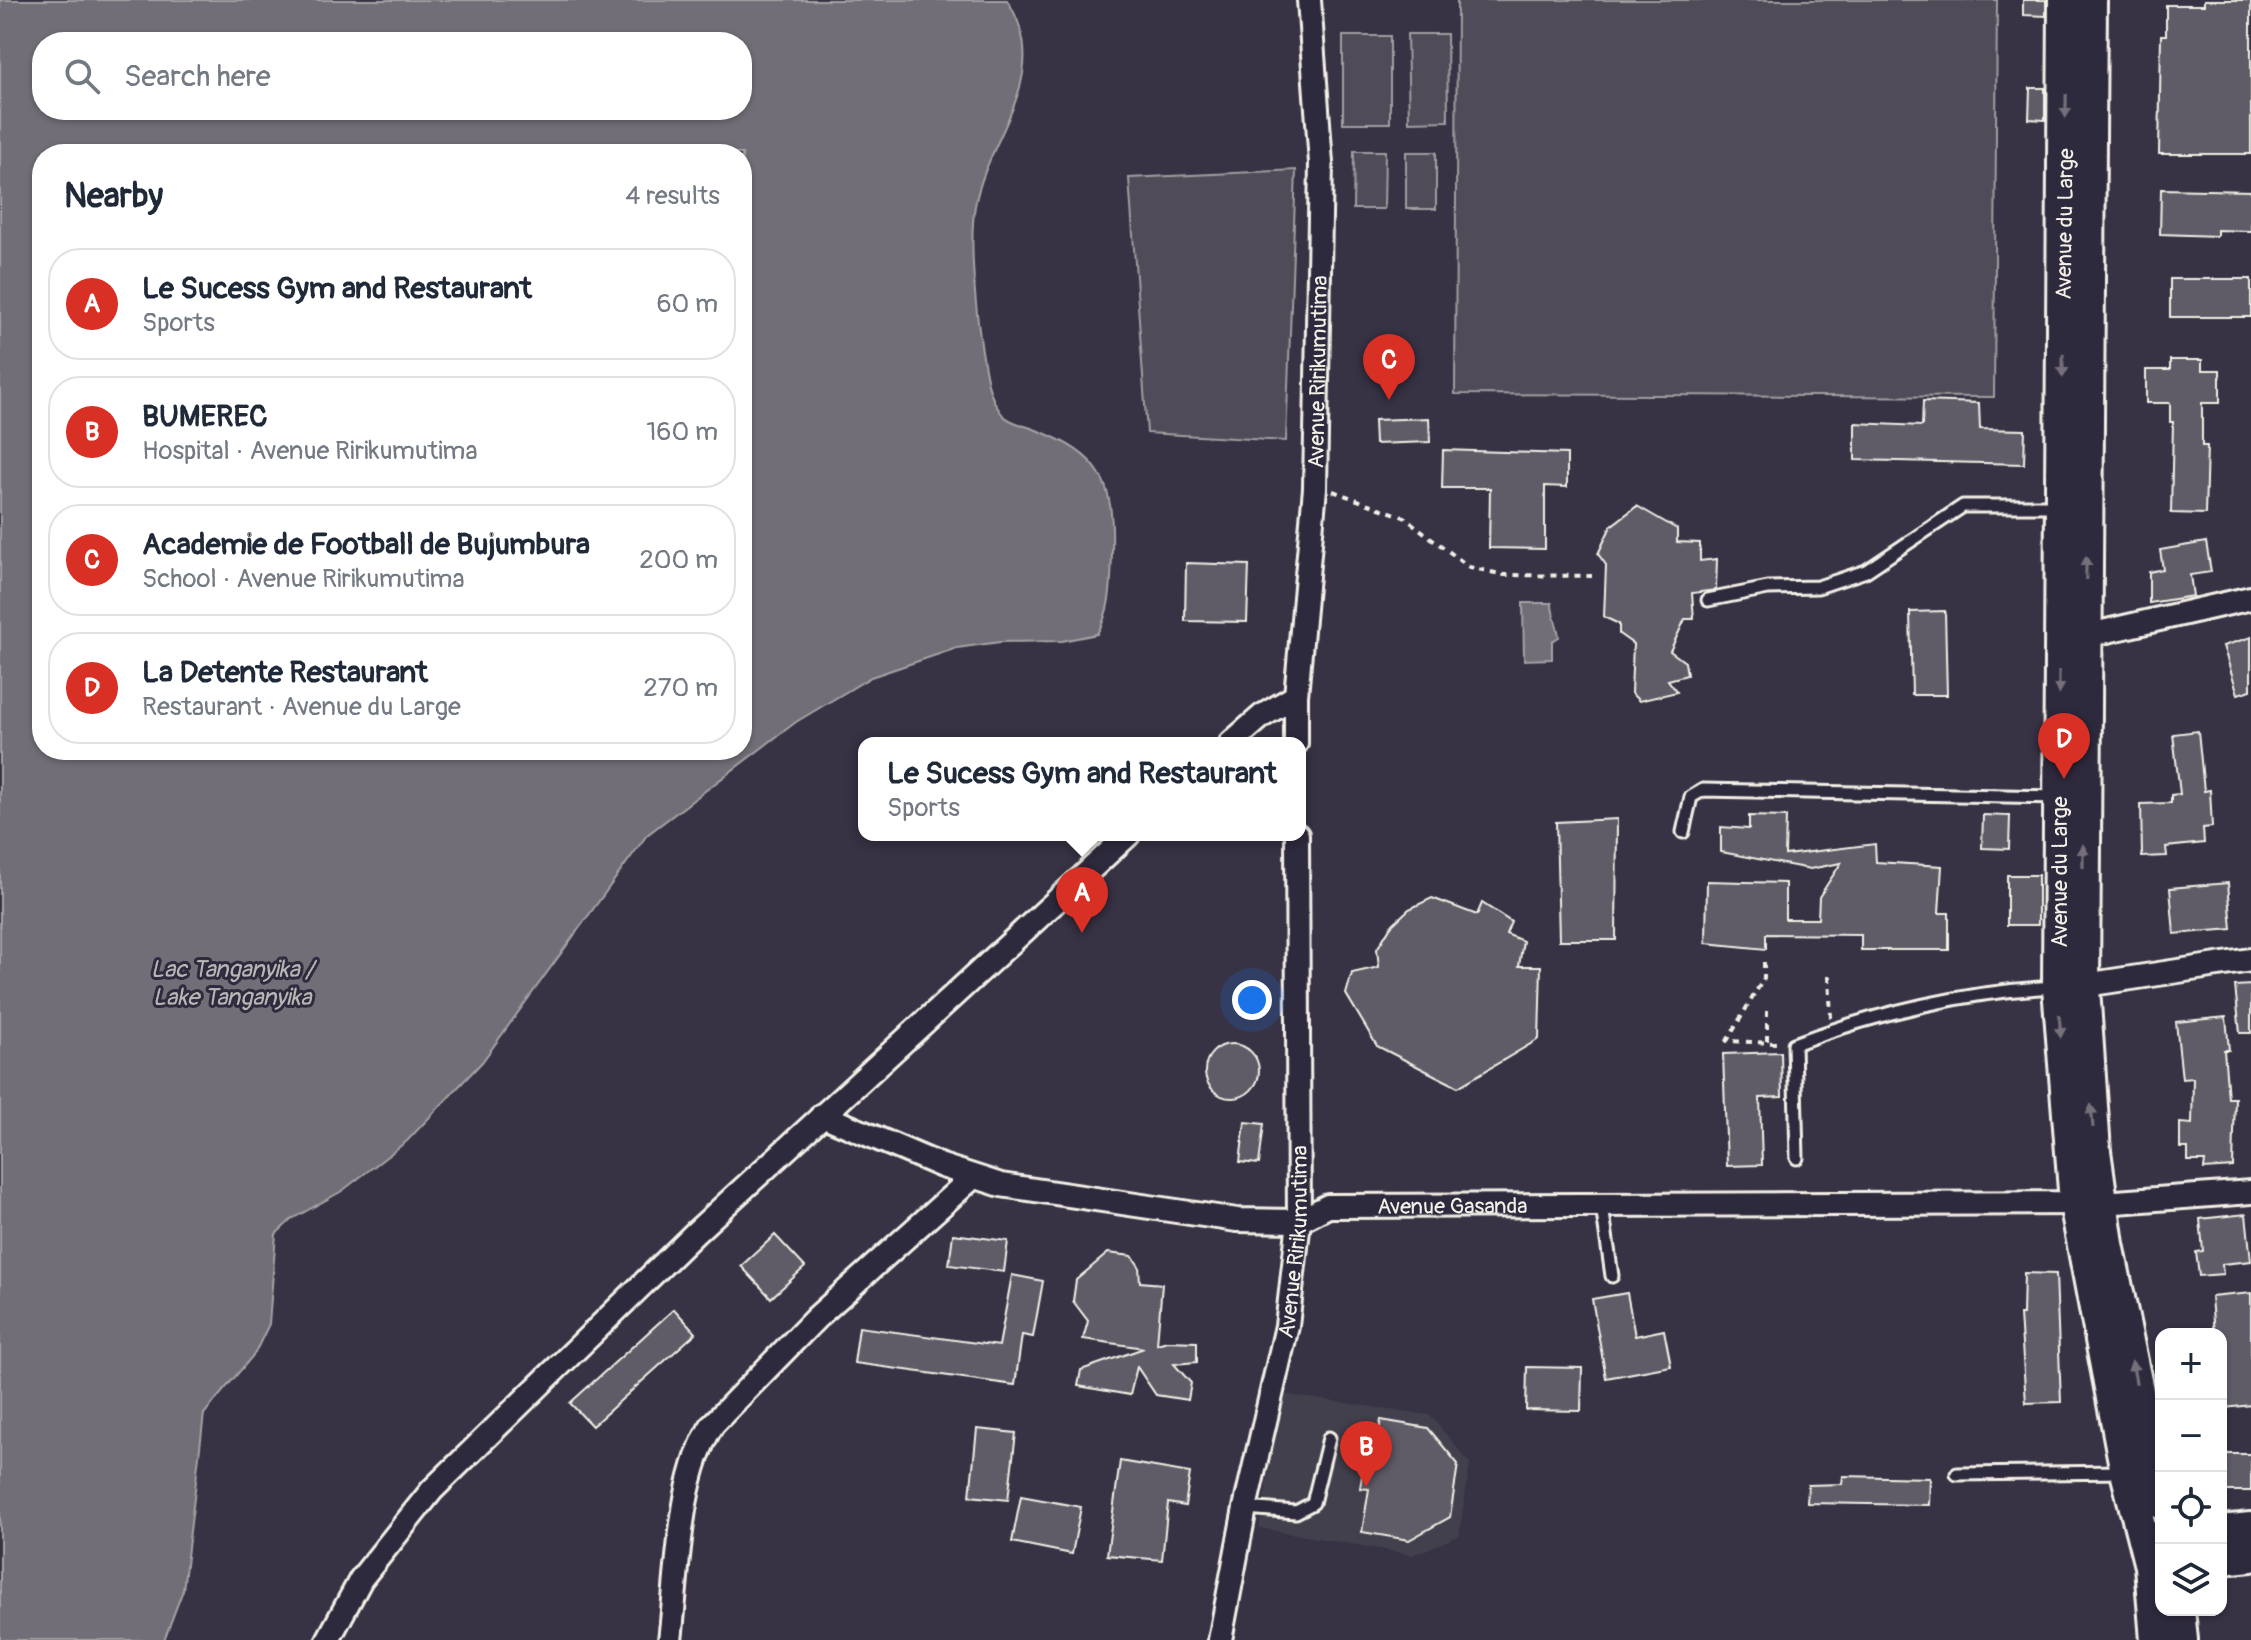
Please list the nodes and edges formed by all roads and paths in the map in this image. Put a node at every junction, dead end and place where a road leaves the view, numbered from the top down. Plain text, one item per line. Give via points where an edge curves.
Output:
1 (1309, 0) edge
2 (2064, 0) edge
3 (2091, 0) edge
4 (2078, 52) junction
5 (1315, 488) junction
6 (2074, 506) junction
7 (1592, 576) dead end
8 (2251, 598) edge
9 (1708, 600) dead end
10 (2072, 639) junction
11 (1296, 696) junction
12 (1238, 737) edge
13 (1296, 737) edge
14 (2059, 797) junction
15 (1683, 832) dead end
16 (1121, 841) edge
17 (1297, 841) edge
18 (2251, 960) edge
19 (1764, 962) dead end
20 (1829, 976) dead end
21 (2071, 987) junction
22 (1767, 1010) dead end
23 (1831, 1030) junction
24 (1767, 1041) junction
25 (1794, 1044) junction
26 (822, 1115) junction
27 (1797, 1158) dead end
28 (972, 1178) junction
29 (2251, 1192) edge
30 (2089, 1203) junction
31 (1602, 1206) junction
32 (1299, 1221) junction
33 (1612, 1276) dead end
34 (1329, 1438) dead end
35 (2126, 1472) junction
36 (1957, 1474) dead end
37 (2155, 1474) edge
38 (1245, 1508) junction
39 (2251, 1528) edge
40 (2227, 1530) edge
41 (2154, 1552) edge
42 (2251, 1556) edge
43 (2227, 1558) edge
44 (2180, 1616) edge
45 (328, 1640) edge
46 (670, 1640) edge
47 (1220, 1640) edge
48 (2156, 1640) edge
49 (2182, 1640) edge

1 - 5 street, Avenue Ririkumutima via 1321,163
2 - 4 main road, Avenue du Large
3 - 4 main road, Avenue du Large
4 - 6 main road, Avenue du Large
5 - 7 path via 1404,517 1469,567 1504,575
5 - 11 street, Avenue Ririkumutima
6 - 9 lane via 1963,506 1866,571 1818,587 1768,588
6 - 10 main road, Avenue du Large
8 - 10 street
10 -> 14 main road, Avenue du Large
21 -> 10 main road, Avenue du Large
11 - 12 street
11 - 13 street, Avenue Ririkumutima
14 - 15 lane via 1703,790 1691,797
14 - 21 main road, Avenue du Large
16 - 26 street
17 - 32 street, Avenue Ririkumutima
18 - 21 street
19 - 24 path via 1764,978 1727,1041
20 - 23 path
21 - 23 lane via 2004,990
21 - 30 main road, Avenue du Large via 2094,1136
22 - 24 path
23 - 25 lane
24 - 25 path
25 - 27 lane
26 - 28 street, Avenue Gasanda
26 - 45 street via 424,1498 361,1579
28 - 32 street, Avenue Gasanda via 1237,1220
28 - 46 street via 816,1318 713,1424 691,1471
29 - 30 street, Avenue Gasanda
30 - 31 street, Avenue Gasanda
30 - 35 main road, Avenue du Large
37 -> 30 main road, Avenue du Large via 2108,1244
31 - 32 street, Avenue Gasanda via 1328,1206
31 - 33 lane
32 - 38 street, Avenue Ririkumutima via 1287,1326
34 - 38 lane via 1313,1503 1296,1512
35 - 36 lane
35 - 41 main road, Avenue du Large
38 - 47 street, Avenue Ririkumutima
39 - 40 main road
41 - 48 main road, Avenue du Large
42 - 43 main road
44 - 49 main road

